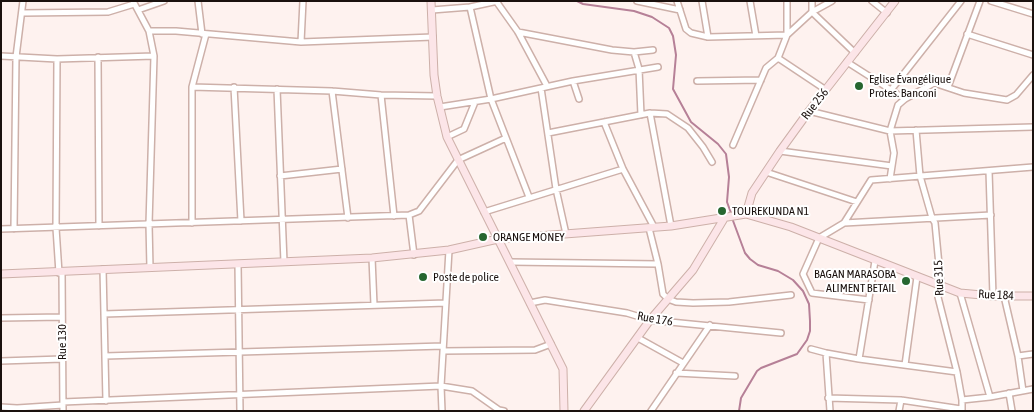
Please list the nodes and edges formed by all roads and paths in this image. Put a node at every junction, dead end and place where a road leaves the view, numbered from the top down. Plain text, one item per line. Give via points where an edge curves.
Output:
1 (23, 1) edge
2 (164, 1) edge
3 (198, 1) edge
4 (303, 1) edge
5 (431, 1) edge
6 (497, 1) edge
7 (637, 1) edge
8 (677, 1) edge
9 (702, 1) edge
10 (750, 1) edge
11 (787, 1) edge
12 (812, 1) edge
13 (832, 1) edge
14 (872, 1) edge
15 (895, 1) edge
16 (962, 1) edge
17 (980, 1) edge
18 (991, 1) edge
19 (133, 3) edge
20 (470, 7) junction
21 (138, 10) junction
22 (432, 10) junction
23 (680, 10) junction
24 (812, 12) junction
25 (22, 13) junction
26 (887, 13) junction
27 (1033, 14) edge
28 (149, 32) junction
29 (518, 32) junction
30 (204, 34) junction
31 (968, 34) junction
32 (787, 35) junction
33 (756, 36) junction
34 (433, 37) junction
35 (708, 37) junction
36 (301, 42) junction
37 (653, 50) dead end
38 (634, 52) junction
39 (855, 53) junction
40 (1033, 55) edge
41 (1, 56) edge
42 (154, 56) junction
43 (98, 57) junction
44 (16, 58) junction
45 (778, 58) junction
46 (57, 59) junction
47 (847, 62) junction
48 (658, 66) dead end
49 (639, 69) junction
50 (1033, 75) edge
51 (761, 80) junction
52 (573, 81) junction
53 (697, 81) dead end
54 (547, 86) junction
55 (192, 87) junction
56 (234, 87) junction
57 (541, 88) junction
58 (948, 88) junction
59 (277, 89) junction
60 (826, 90) junction
61 (891, 90) junction
62 (332, 91) junction
63 (381, 95) junction
64 (437, 96) junction
65 (579, 99) dead end
66 (904, 99) junction
67 (490, 100) junction
68 (474, 102) junction
69 (440, 107) junction
70 (809, 111) junction
71 (650, 113) junction
72 (641, 115) junction
73 (604, 122) junction
74 (1033, 126) edge
75 (890, 130) junction
76 (916, 130) junction
77 (548, 133) junction
78 (448, 137) junction
79 (506, 138) junction
80 (734, 145) dead end
81 (780, 151) junction
82 (458, 160) junction
83 (712, 162) dead end
84 (892, 166) junction
85 (1033, 167) edge
86 (624, 168) junction
87 (342, 169) junction
88 (989, 171) junction
89 (766, 172) junction
90 (280, 176) junction
91 (920, 176) junction
92 (890, 179) junction
93 (556, 189) junction
94 (529, 197) junction
95 (858, 202) junction
96 (484, 212) junction
97 (746, 214) junction
98 (990, 215) junction
99 (394, 216) junction
100 (409, 216) junction
101 (348, 218) junction
102 (725, 218) junction
103 (932, 218) junction
104 (281, 220) junction
105 (241, 221) junction
106 (192, 223) junction
107 (844, 223) junction
108 (148, 224) junction
109 (99, 226) junction
110 (671, 226) junction
111 (56, 228) junction
112 (652, 228) junction
113 (1, 229) edge
114 (14, 229) junction
115 (566, 234) junction
116 (819, 238) junction
117 (498, 239) junction
118 (449, 250) junction
119 (414, 255) junction
120 (372, 258) junction
121 (875, 260) junction
122 (284, 262) junction
123 (510, 262) junction
124 (238, 264) junction
125 (658, 264) junction
126 (150, 268) junction
127 (103, 269) junction
128 (60, 272) junction
129 (1, 274) edge
130 (917, 277) junction
131 (940, 286) junction
132 (960, 293) junction
133 (792, 296) dead end
134 (993, 296) junction
135 (1004, 296) junction
136 (1033, 296) edge
137 (668, 299) junction
138 (869, 300) junction
139 (446, 303) junction
140 (530, 303) junction
141 (374, 305) junction
142 (239, 309) junction
143 (104, 314) junction
144 (62, 317) junction
145 (1, 318) edge
146 (650, 320) junction
147 (710, 325) junction
148 (782, 333) dead end
149 (638, 338) junction
150 (551, 344) junction
151 (443, 348) junction
152 (811, 349) dead end
153 (239, 352) junction
154 (826, 353) junction
155 (1033, 354) edge
156 (105, 356) junction
157 (1018, 356) junction
158 (62, 359) junction
159 (860, 359) junction
160 (1, 361) edge
161 (683, 363) junction
162 (905, 365) junction
163 (957, 372) junction
164 (676, 373) junction
165 (736, 376) dead end
166 (441, 386) junction
167 (1033, 389) edge
168 (1023, 391) junction
169 (1009, 393) junction
170 (240, 395) junction
171 (828, 398) junction
172 (990, 398) junction
173 (901, 400) junction
174 (962, 400) junction
175 (106, 401) junction
176 (1, 406) edge
177 (62, 406) edge
178 (18, 409) edge
179 (501, 410) edge
180 (962, 410) edge
181 (240, 411) edge
182 (442, 411) edge
183 (564, 411) edge
184 (584, 411) edge
185 (650, 411) edge
186 (829, 411) edge
187 (899, 411) edge
188 (1012, 411) edge

1 - 25 street
2 - 21 street
3 - 30 street
4 - 36 street
5 - 22 street
6 - 20 street
6 - 29 street
7 - 23 street
8 - 23 street
9 - 35 street
10 - 33 street
11 - 32 street
12 - 24 street
13 - 24 street
14 - 26 street
15 - 26 street, Rue 256
16 - 61 street
17 - 31 street
18 - 27 street
19 - 21 street
19 - 25 street via 108,12
20 - 22 street
20 - 67 street
21 - 28 street
22 - 34 street
23 - 35 street via 686,29
24 - 32 street
24 - 39 street
25 - 44 street
26 - 39 street, Rue 256
28 - 30 street
28 - 42 street
29 - 38 street
29 - 54 street
30 - 36 street
30 - 55 street
31 - 40 street
31 - 58 street
32 - 33 street
32 - 45 street
33 - 35 street
34 - 36 street
34 - 64 street
37 - 38 street
38 - 49 street
39 - 47 street, Rue 256
41 - 44 street
42 - 43 street
42 - 108 street
43 - 46 street
43 - 109 street
44 - 46 street
44 - 114 street
45 - 51 street via 766,68
45 - 60 street
46 - 111 street, Rue 130
47 - 60 street, Rue 256
47 - 61 street
48 - 49 street
49 - 52 street
49 - 72 street
50 - 58 street via 1007,100
51 - 53 street
51 - 80 street
52 - 54 street
52 - 65 street
54 - 57 street
55 - 56 street
55 - 106 street
56 - 59 street
56 - 105 street
57 - 67 street
57 - 77 street
58 - 66 street via 934,83
59 - 62 street
59 - 90 street
60 - 70 street, Rue 256
61 - 66 street
62 - 63 street
62 - 87 street
63 - 64 street
63 - 99 street
64 - 69 street
66 - 75 street via 898,105
67 - 68 street
67 - 79 street
68 - 69 street
68 - 78 street via 464,129
69 - 78 street
70 - 75 street
70 - 81 street, Rue 256
71 - 72 street
71 - 83 street via 666,114 688,128
71 - 110 street
72 - 73 street
73 - 77 street
73 - 86 street
74 - 76 street
75 - 76 street
75 - 84 street via 894,153
76 - 91 street, Rue 315
77 - 93 street
78 - 82 street
79 - 82 street
79 - 94 street
81 - 84 street
81 - 89 street, Rue 256
82 - 96 street
82 - 100 street via 419,211
84 - 92 street
85 - 88 street
86 - 93 street
86 - 112 street
87 - 90 street
87 - 101 street
88 - 91 street
88 - 98 street
89 - 95 street
89 - 97 street, Rue 256 via 752,193
90 - 104 street
91 - 92 street
91 - 103 street, Rue 315
92 - 95 street via 871,180
93 - 94 street
93 - 115 street
94 - 96 street
95 - 107 street
96 - 117 street
97 - 102 street
97 - 116 street, Rue 184
98 - 103 street
98 - 134 street
99 - 100 street
99 - 101 street
100 - 119 street
101 - 104 street
102 - 110 street
102 - 137 street via 693,270
103 - 107 street
103 - 131 street, Rue 315
104 - 105 street
104 - 122 street
105 - 106 street
106 - 108 street
107 - 116 street
108 - 109 street
108 - 126 street
109 - 111 street
110 - 112 street
111 - 114 street
111 - 128 street, Rue 130
112 - 115 street
112 - 125 street
113 - 114 street
115 - 117 street
116 - 121 street, Rue 184
116 - 138 street via 803,274 812,293
117 - 118 street
117 - 123 street
118 - 119 street
118 - 139 street
119 - 120 street
120 - 122 street
120 - 141 street
121 - 130 street, Rue 184
121 - 138 street
122 - 124 street
123 - 125 street
123 - 140 street
124 - 126 street
124 - 142 street
125 - 137 street via 663,294
126 - 127 street
127 - 128 street
127 - 143 street
128 - 129 street
128 - 144 street, Rue 130
130 - 131 street, Rue 184
130 - 162 street
131 - 132 street, Rue 184
131 - 163 street, Rue 315 via 938,297
132 - 134 street, Rue 184
132 - 172 street
133 - 137 street via 693,303
134 - 135 street, Rue 184
135 - 136 street, Rue 184
135 - 157 street
137 - 146 street
138 - 159 street
139 - 141 street
139 - 151 street
140 - 146 street, Rue 176 via 545,300
140 - 150 street
141 - 142 street
142 - 143 street
142 - 153 street
143 - 156 street
144 - 145 street
144 - 158 street, Rue 130
146 - 147 street, Rue 176
146 - 149 street
147 - 148 street, Rue 176
147 - 161 street
149 - 161 street
149 - 184 street
150 - 151 street via 535,350
150 - 183 street via 563,369
151 - 153 street
151 - 166 street
152 - 154 street
153 - 156 street
153 - 170 street
154 - 159 street
154 - 171 street
155 - 157 street
156 - 175 street
157 - 168 street
158 - 160 street
158 - 177 street, Rue 130
159 - 162 street
161 - 164 street
162 - 163 street
163 - 174 street, Rue 315
164 - 165 street
164 - 185 street
166 - 170 street
166 - 179 street via 472,391
166 - 182 street
167 - 168 street
168 - 169 street
169 - 172 street
169 - 188 street
170 - 175 street
170 - 181 street
171 - 173 street
171 - 186 street
172 - 174 street
173 - 180 street
173 - 187 street
174 - 180 street, Rue 315
175 - 177 street
176 - 178 street
177 - 178 street

